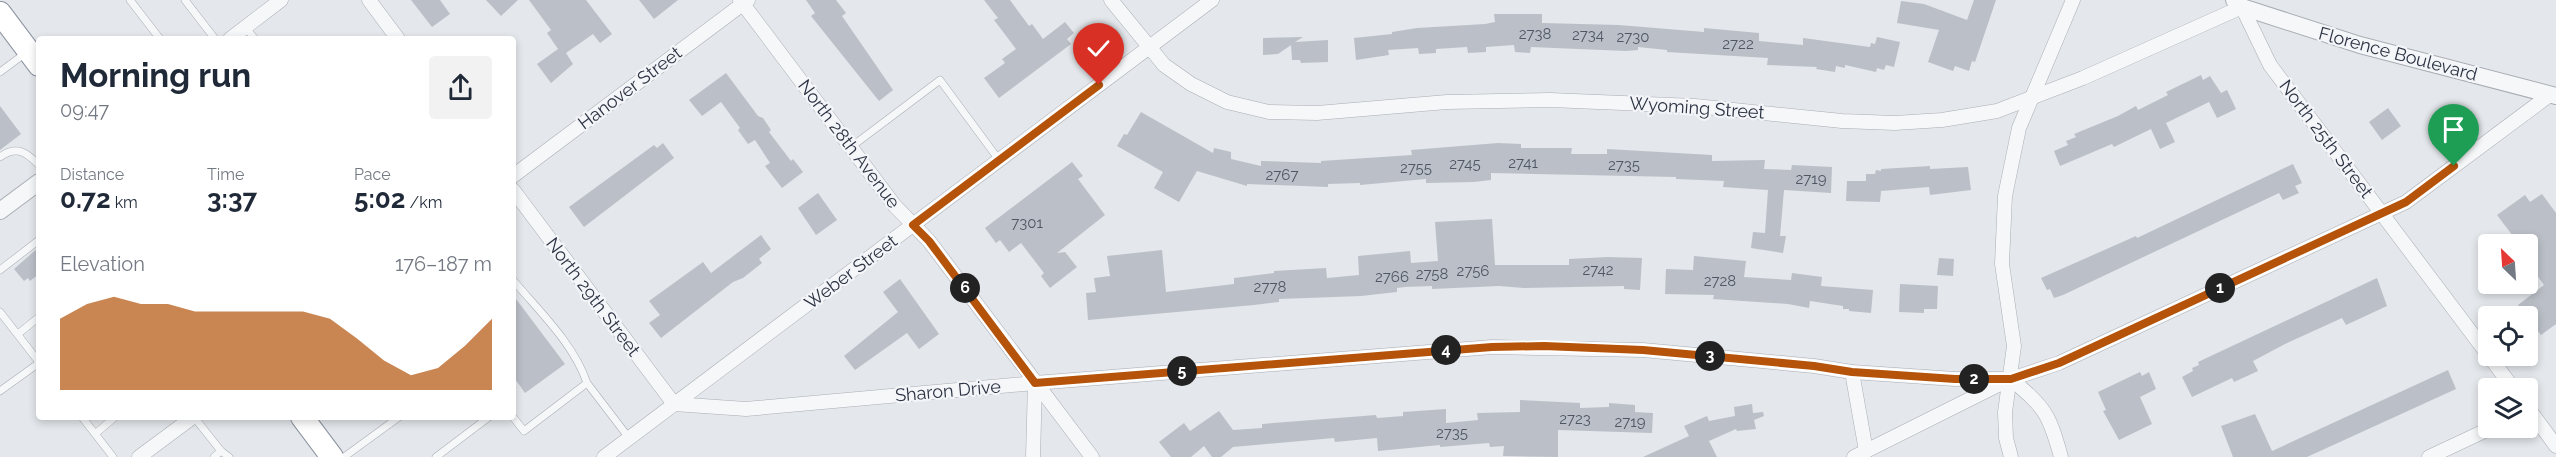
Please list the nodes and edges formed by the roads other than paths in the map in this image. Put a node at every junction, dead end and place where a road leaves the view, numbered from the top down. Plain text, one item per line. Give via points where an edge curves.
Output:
1 (130, 0) edge
2 (185, 0) edge
3 (281, 0) edge
4 (369, 0) edge
5 (1110, 0) edge
6 (1212, 0) edge
7 (2073, 0) edge
8 (744, 1) edge
9 (2238, 4) edge
10 (0, 13) edge
11 (245, 27) junction
12 (158, 36) edge
13 (213, 36) edge
14 (234, 36) edge
15 (252, 36) edge
16 (396, 36) edge
17 (1149, 48) junction
18 (34, 58) edge
19 (0, 72) edge
20 (2553, 95) edge
21 (2031, 99) junction
22 (851, 147) junction
23 (0, 157) edge
24 (999, 160) junction
25 (36, 162) edge
26 (516, 174) edge
27 (36, 184) edge
28 (516, 194) edge
29 (0, 211) edge
30 (2381, 213) junction
31 (913, 225) junction
32 (36, 242) edge
33 (0, 270) edge
34 (516, 284) edge
35 (0, 312) edge
36 (36, 319) edge
37 (18, 334) junction
38 (36, 358) edge
39 (36, 364) edge
40 (1852, 372) junction
41 (2505, 378) edge
42 (2011, 379) junction
43 (587, 383) junction
44 (1035, 383) junction
45 (0, 391) edge
46 (674, 404) junction
47 (84, 420) edge
48 (112, 420) edge
49 (190, 420) edge
50 (196, 420) edge
51 (304, 420) edge
52 (395, 420) edge
53 (485, 420) edge
54 (516, 420) edge
55 (2538, 422) edge
56 (95, 434) junction
57 (2478, 434) edge
58 (629, 438) junction
59 (2556, 446) edge
60 (221, 451) junction
61 (1860, 454) edge
62 (113, 457) edge
63 (139, 457) edge
64 (214, 457) edge
65 (229, 457) edge
66 (332, 457) edge
67 (344, 457) edge
68 (436, 457) edge
69 (604, 457) edge
70 (1033, 457) edge
71 (1092, 457) edge
72 (2011, 457) edge
73 (2061, 457) edge
74 (2429, 457) edge

1 - 12 lane
2 - 13 lane
3 - 11 street
4 - 16 street
5 - 17 street, Wyoming Street
6 - 17 street, Weber Street
7 - 21 street
8 - 22 street, North 28th Avenue
8 - 26 street, Hanover Street
9 - 20 street, Florence Boulevard via 2360,45
9 - 21 street, Wyoming Street
9 - 30 street, North 25th Street via 2270,65
10 - 18 highway
11 - 14 street
11 - 15 lane
17 - 21 street, Wyoming Street via 1164,65 1210,95 1251,109 1288,113 1447,102 1550,100 1695,106 1896,123 1997,111
17 - 24 street, Weber Street
18 - 19 lane
20 - 30 street, Sharon Drive via 2406,202
21 - 42 street via 2019,128 2002,231 2006,300 2014,346
22 - 24 lane via 940,80
22 - 31 street, North 28th Avenue
23 - 25 lane via 20,150
24 - 31 street, Weber Street
27 - 29 street
28 - 46 street, North 29th Street
30 - 41 street, North 25th Street
30 - 42 street, Sharon Drive via 2059,363
31 - 44 street, North 28th Avenue
31 - 46 street, Weber Street
32 - 33 lane
34 - 43 lane via 564,342
35 - 37 lane
36 - 37 lane
37 - 38 lane
39 - 45 lane
40 - 42 street, Sharon Drive
40 - 44 street, Sharon Drive via 1643,350 1544,346 1435,350
40 - 61 street
42 - 61 street
42 - 72 street via 2005,412
42 - 73 street via 2038,402 2052,422
43 - 54 lane via 524,430
43 - 58 lane
44 - 46 street, Sharon Drive via 746,409
44 - 70 street
44 - 71 street, North 28th Avenue
46 - 58 street, Weber Street
47 - 56 lane
48 - 56 lane
49 - 63 street
50 - 60 lane
51 - 66 highway
52 - 67 lane
53 - 68 lane
55 - 59 street
56 - 62 lane
57 - 74 street
58 - 69 street, Weber Street
60 - 64 lane
60 - 65 lane

